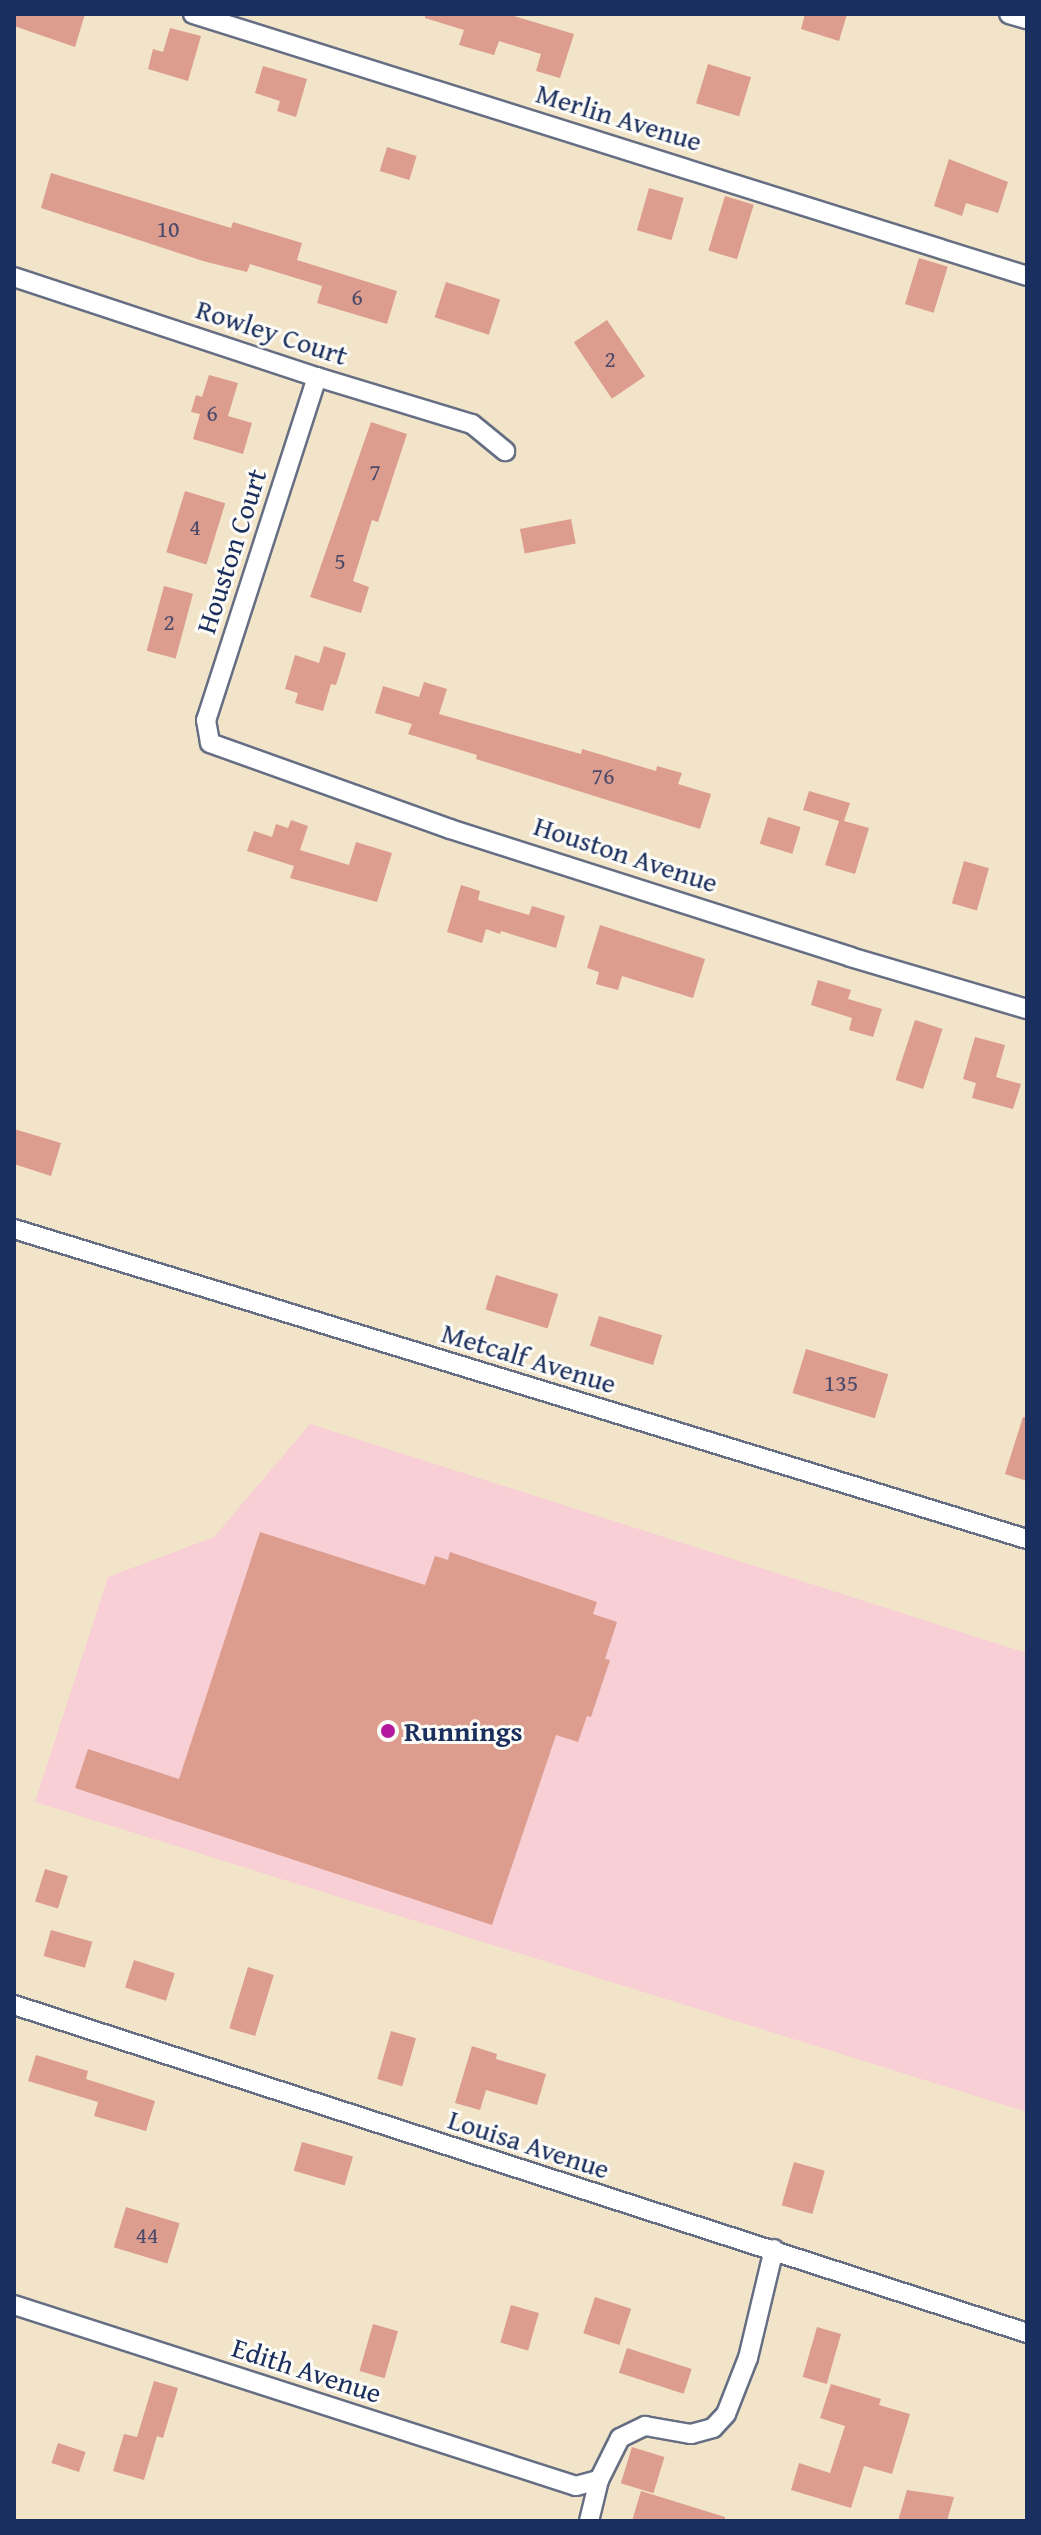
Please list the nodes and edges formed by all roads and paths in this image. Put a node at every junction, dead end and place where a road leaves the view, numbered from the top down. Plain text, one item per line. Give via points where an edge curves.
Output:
1 (193, 14) edge
2 (1009, 14) edge
3 (1027, 19) edge
4 (1027, 276) edge
5 (14, 277) edge
6 (317, 377) junction
7 (505, 451) dead end
8 (210, 743) joint
9 (1027, 1009) edge
10 (14, 1229) edge
11 (1027, 1539) edge
12 (14, 2005) edge
13 (774, 2249) junction
14 (14, 2305) edge
15 (1027, 2333) edge
16 (591, 2483) junction
17 (589, 2521) edge

1 - 4 street, Merlin Avenue
2 - 3 street
5 - 6 street, Rowley Court
6 - 7 street, Rowley Court via 472,424
6 - 8 street, Houston Court via 206,720
8 - 9 street, Houston Avenue via 450,829
10 - 11 street, Metcalf Avenue
12 - 13 street, Louisa Avenue
13 - 15 street, Louisa Avenue
13 - 16 street via 748,2358 726,2414 713,2428 691,2434 645,2426 620,2438
14 - 16 street, Edith Avenue via 561,2481
16 - 17 street

